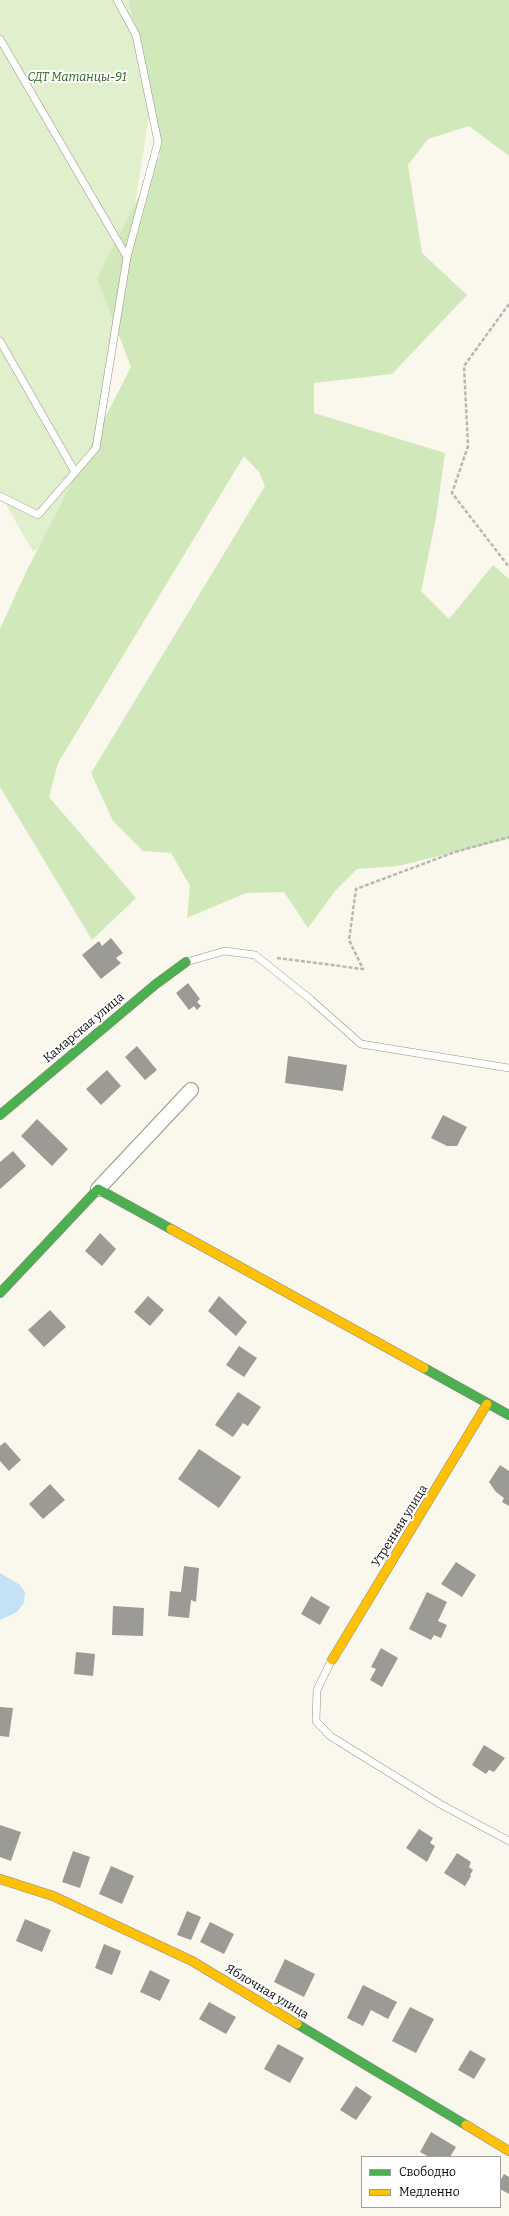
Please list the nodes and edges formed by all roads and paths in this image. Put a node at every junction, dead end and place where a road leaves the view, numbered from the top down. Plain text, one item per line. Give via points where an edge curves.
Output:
1 (117, 0) edge
2 (0, 39) edge
3 (127, 257) junction
4 (509, 304) edge
5 (0, 341) edge
6 (75, 472) junction
7 (0, 496) edge
8 (509, 567) edge
9 (509, 837) edge
10 (255, 955) junction
11 (186, 962) joint
12 (509, 1068) edge
13 (191, 1090) dead end
14 (0, 1115) edge
15 (98, 1188) junction
16 (0, 1293) edge
17 (509, 1404) edge
18 (491, 1406) junction
19 (509, 1415) edge
20 (332, 1660) joint
21 (509, 1841) edge
22 (0, 1878) edge
23 (509, 2151) edge

1 - 3 lane via 136,34 158,142
2 - 3 lane
3 - 6 lane via 96,448
4 - 8 path via 464,366 468,446 452,493
5 - 6 lane
6 - 7 lane via 38,515
9 - 10 path via 455,852 356,889 349,940 363,969
10 - 11 lane via 225,952
10 - 12 lane via 361,1044
11 - 14 street, Камарская улица via 156,984
13 - 15 street
15 - 16 street
15 - 18 street
17 - 18 street
18 - 19 street
18 - 20 street, Утренняя улица
20 - 21 lane via 317,1690 316,1720 330,1736 440,1804
22 - 23 street, Яблочная улица via 53,1896 192,1961

